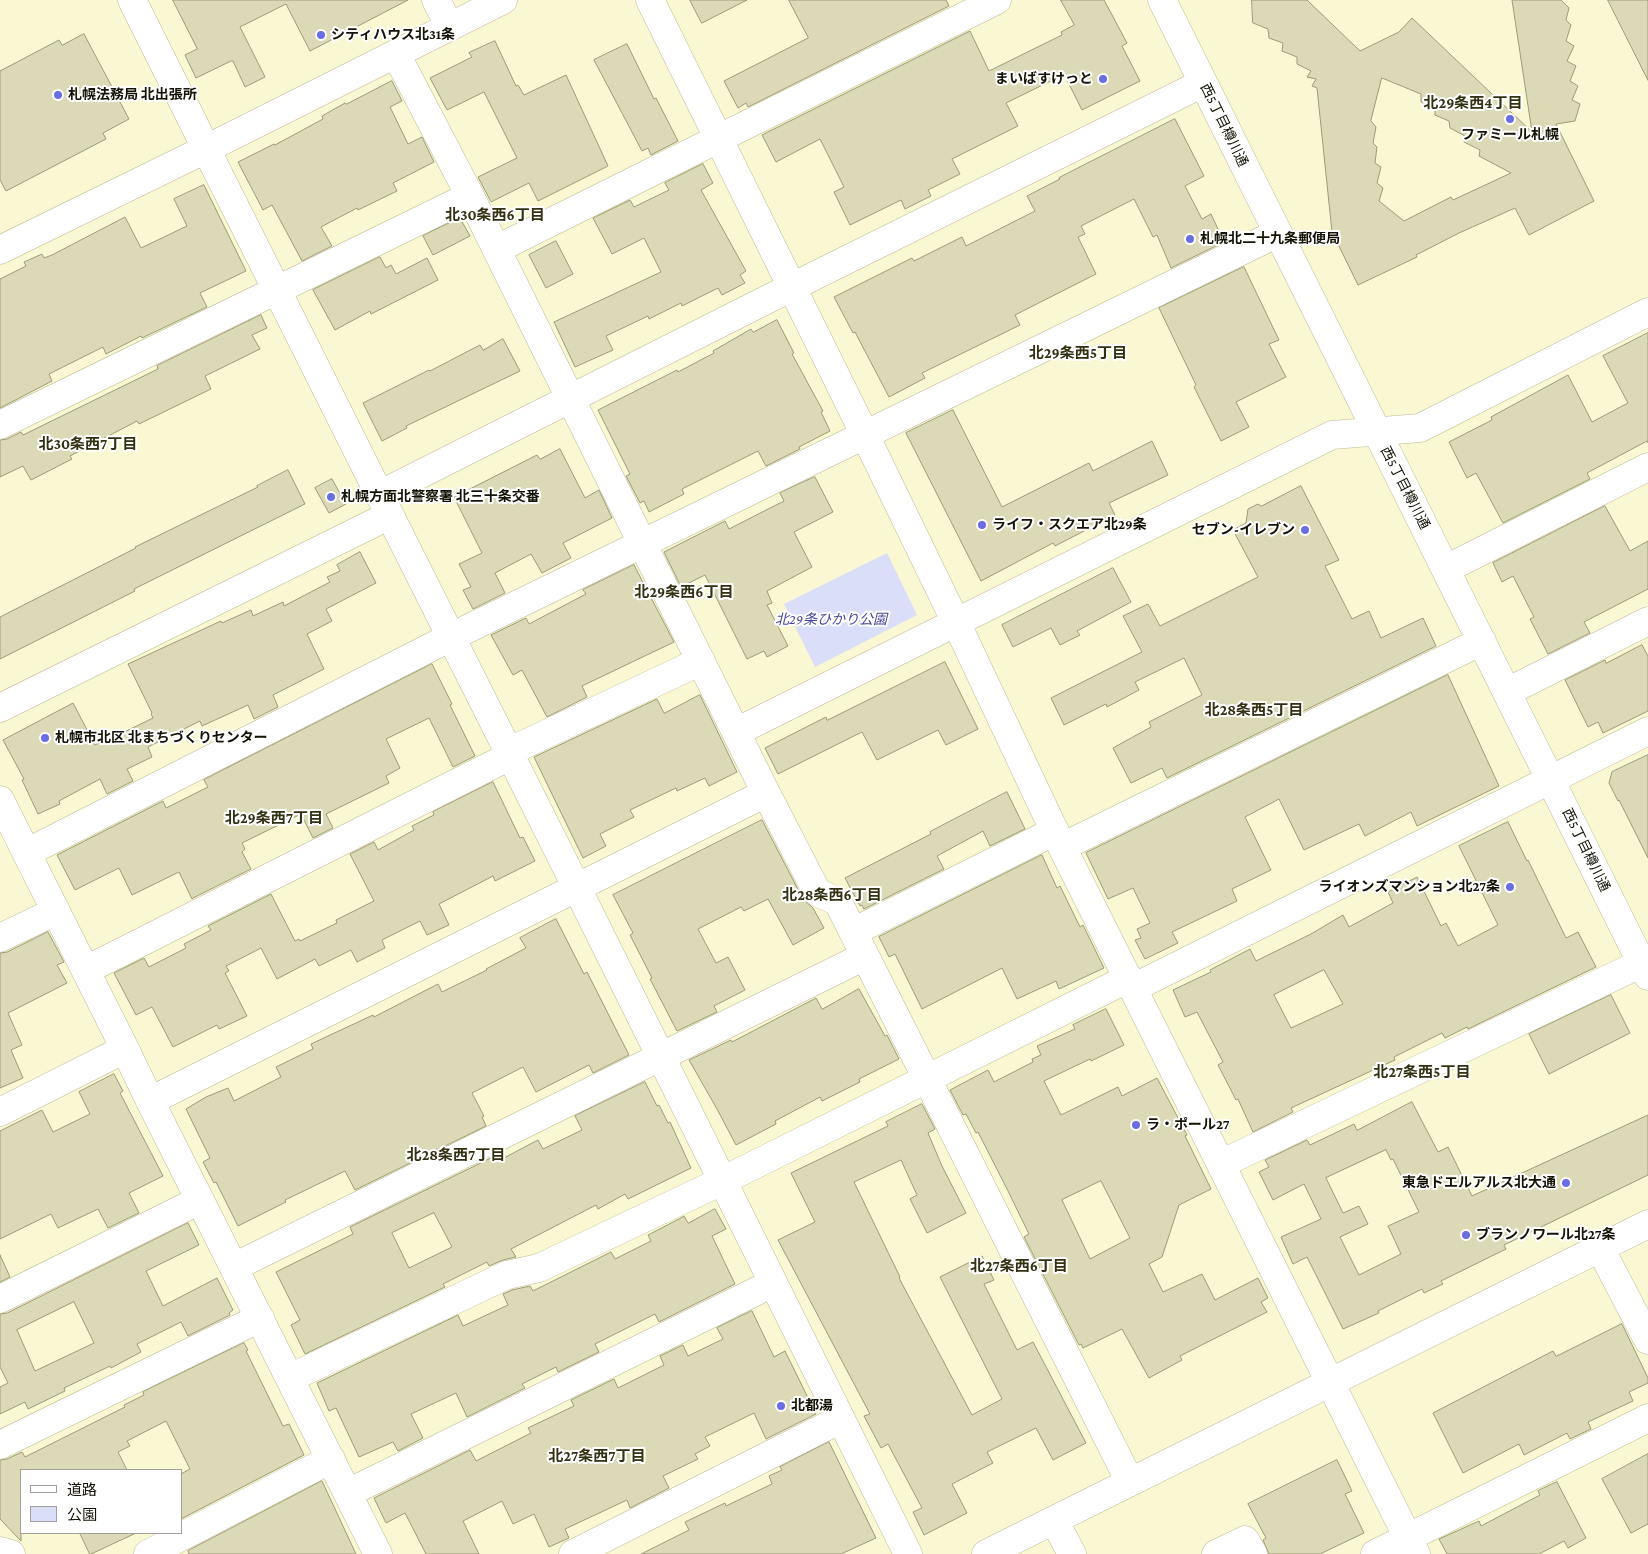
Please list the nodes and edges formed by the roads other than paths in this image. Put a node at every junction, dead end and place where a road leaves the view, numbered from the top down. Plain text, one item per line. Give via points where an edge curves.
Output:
1 (132, 0) edge
2 (436, 0) edge
3 (503, 0) edge
4 (650, 0) edge
5 (997, 0) edge
6 (1162, 0) edge
7 (450, 27) junction
8 (396, 54) junction
9 (1203, 83) junction
10 (718, 138) junction
11 (206, 149) junction
12 (470, 196) junction
13 (1278, 233) junction
14 (497, 249) junction
15 (0, 250) edge
16 (792, 287) junction
17 (276, 290) junction
18 (1648, 312) edge
19 (570, 398) junction
20 (0, 425) edge
21 (1376, 431) junction
22 (864, 435) junction
23 (1648, 467) edge
24 (384, 505) junction
25 (642, 543) junction
26 (1446, 569) junction
27 (1648, 621) edge
28 (956, 622) junction
29 (451, 637) junction
30 (1482, 641) junction
31 (701, 660) junction
32 (1507, 692) junction
33 (0, 708) edge
34 (1648, 731) edge
35 (736, 732) junction
36 (509, 754) junction
37 (1550, 779) junction
38 (766, 793) junction
39 (0, 800) edge
40 (1058, 839) junction
41 (26, 853) junction
42 (576, 888) junction
43 (56, 911) junction
44 (0, 938) edge
45 (859, 944) junction
46 (86, 970) junction
47 (1645, 970) edge
48 (1131, 983) junction
49 (125, 1049) junction
50 (661, 1057) junction
51 (927, 1079) junction
52 (150, 1102) junction
53 (0, 1112) edge
54 (1221, 1164) junction
55 (722, 1180) junction
56 (200, 1200) junction
57 (1648, 1224) edge
58 (1600, 1248) junction
59 (234, 1267) junction
60 (773, 1283) junction
61 (0, 1300) edge
62 (260, 1318) junction
63 (1648, 1340) edge
64 (290, 1378) junction
65 (1330, 1382) junction
66 (1648, 1418) edge
67 (841, 1419) junction
68 (0, 1445) edge
69 (331, 1459) junction
70 (1130, 1482) junction
71 (348, 1494) junction
72 (1054, 1520) junction
73 (1412, 1546) edge
74 (0, 1551) edge
75 (11, 1554) edge
76 (148, 1554) edge
77 (378, 1554) edge
78 (574, 1554) edge
79 (908, 1554) edge
80 (986, 1554) edge
81 (1072, 1554) edge
82 (1216, 1554) edge
83 (1252, 1554) edge
84 (1375, 1554) edge

1 - 11 street
2 - 7 street
3 - 7 street
4 - 10 street
5 - 10 street
6 - 9 street, 西5丁目樽川通
7 - 8 street
8 - 11 street
8 - 12 street
9 - 13 street, 西5丁目樽川通
9 - 16 street
10 - 14 street
10 - 16 street
11 - 15 street
11 - 17 street
12 - 14 street
12 - 17 street
13 - 21 street, 西5丁目樽川通
13 - 22 street
14 - 19 street
16 - 19 street
16 - 22 street
17 - 20 street
17 - 24 street
18 - 21 street via 1420,428
19 - 24 street
19 - 25 street
21 - 26 street, 西5丁目樽川通
21 - 28 street via 1332,435
22 - 25 street
22 - 28 street
23 - 26 street
24 - 29 street
24 - 33 street
25 - 29 street
25 - 31 street
26 - 30 street, 西5丁目樽川通
27 - 32 street
28 - 35 street
28 - 40 street
29 - 36 street
29 - 41 street
30 - 32 street, 西5丁目樽川通
30 - 40 street
31 - 35 street
31 - 36 street
32 - 37 street, 西5丁目樽川通
34 - 37 street
35 - 38 street
36 - 42 street
36 - 46 street
37 - 47 street, 西5丁目樽川通
37 - 48 street
38 - 42 street
38 - 45 street via 817,892 838,902
39 - 41 street
40 - 45 street
40 - 48 street
41 - 43 street
42 - 50 street
42 - 52 street
43 - 44 street
43 - 46 street
45 - 50 street
45 - 51 street
46 - 49 street
47 - 54 street
48 - 51 street
48 - 54 street
49 - 52 street
49 - 53 street
50 - 55 street
50 - 59 street
51 - 55 street
51 - 70 street
52 - 56 street
54 - 65 street
55 - 60 street
55 - 64 street via 539,1268 507,1275
56 - 59 street
56 - 61 street
57 - 58 street
58 - 63 street
58 - 65 street
59 - 62 street
60 - 67 street
60 - 71 street
62 - 64 street
62 - 68 street
64 - 69 street
65 - 70 street
65 - 73 street
66 - 73 street
67 - 78 street
67 - 79 street
69 - 71 street
69 - 76 street
70 - 72 street
71 - 77 street
72 - 80 street
72 - 81 street
73 - 84 street
74 - 75 street
82 - 83 street via 1245,1540

